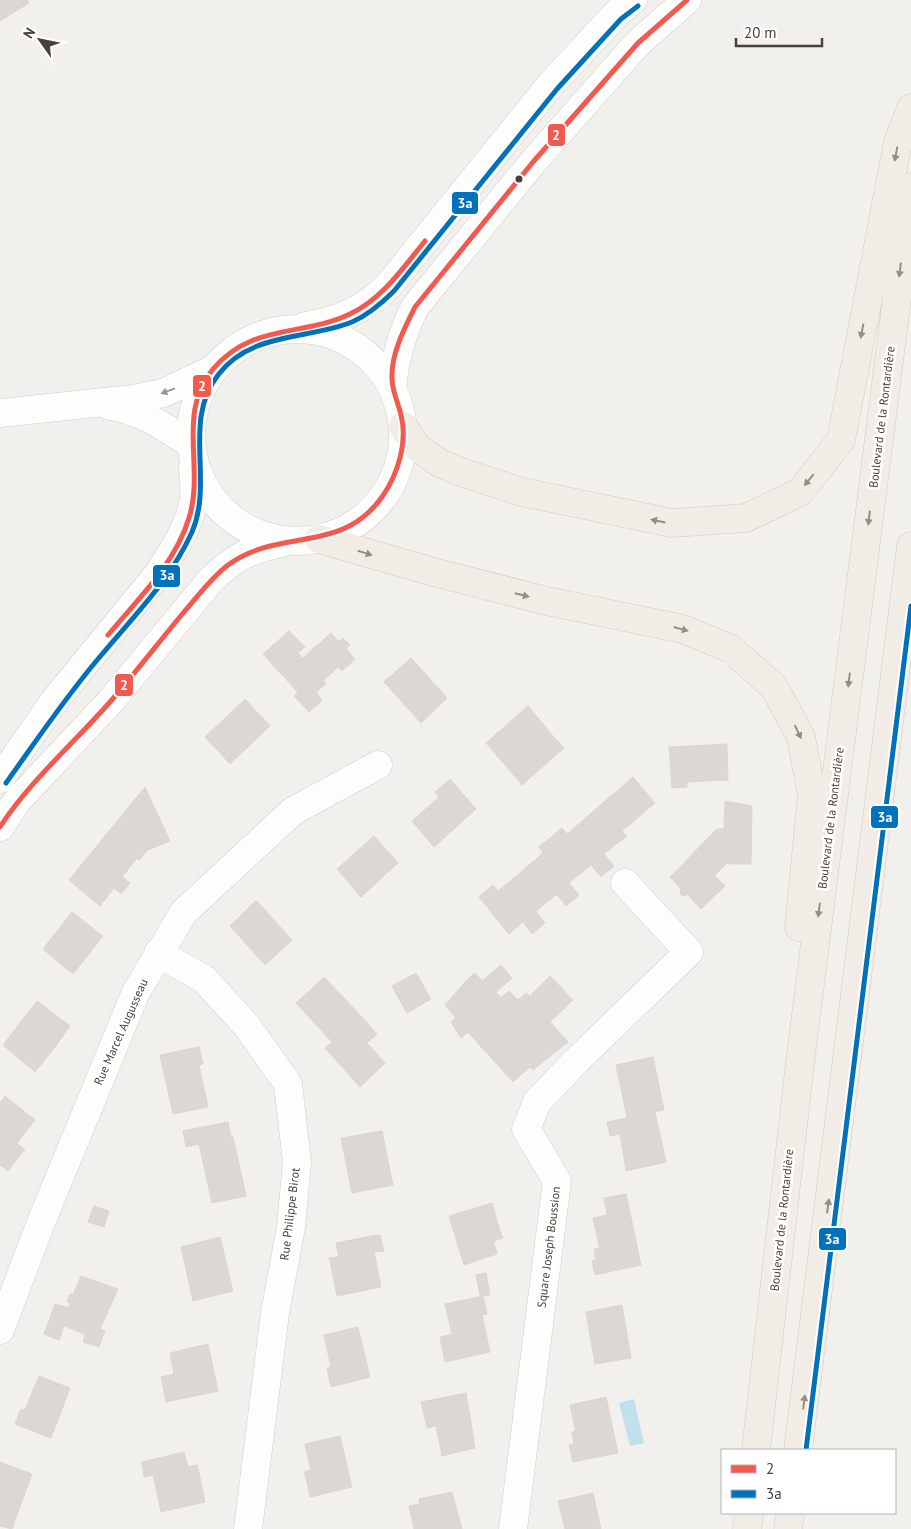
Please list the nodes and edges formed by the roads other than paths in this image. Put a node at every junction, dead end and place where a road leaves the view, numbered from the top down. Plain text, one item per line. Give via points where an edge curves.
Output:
1 (633, 0) edge
2 (687, 0) edge
3 (911, 108) edge
4 (911, 187) edge
5 (294, 328) junction
6 (212, 370) junction
7 (392, 386) junction
8 (101, 404) junction
9 (0, 413) edge
10 (403, 426) junction
11 (192, 453) junction
12 (319, 539) junction
13 (288, 541) junction
14 (911, 546) edge
15 (911, 633) edge
16 (891, 700) junction
17 (378, 765) dead end
18 (0, 779) edge
19 (0, 827) edge
20 (625, 883) dead end
21 (158, 953) junction
22 (800, 1064) junction
23 (0, 1330) edge
24 (756, 1449) edge
25 (798, 1449) edge
26 (749, 1514) edge
27 (790, 1514) edge
28 (248, 1529) edge
29 (513, 1529) edge
30 (747, 1529) edge
31 (788, 1529) edge

1 - 5 street via 551,84 395,278 372,302 349,315
2 - 7 street via 638,43 532,162 415,307 395,356
3 -> 10 main road via 898,142 841,440 800,492 746,518 672,523 522,492 458,471 418,448
4 -> 22 main road, Boulevard de la Rontardière
5 - 6 street via 263,334 235,348
5 - 7 street via 324,331 351,342 374,361
6 -> 8 street via 163,393
6 - 11 street via 196,398 190,429
7 - 10 street
8 - 9 street
8 - 11 street via 130,409 156,421
10 - 12 street via 401,457 391,486 372,510 347,528
11 - 13 street via 206,492 228,517 256,534
11 - 18 street via 194,498 186,526 172,553 55,700
12 - 13 street
12 -> 22 main road via 547,601 683,629 731,650 774,686 802,737 812,795 795,965
13 - 19 street via 252,550 226,565 110,702 17,801
14 - 16 main road
15 - 16 street
25 -> 16 main road
17 - 21 street, Rue Marcel Augusseau via 293,811 184,912
20 - 29 street, Square Joseph Boussion via 689,952 537,1102 526,1129 558,1181
21 - 23 street, Rue Marcel Augusseau via 136,992
21 - 28 street, Rue Philippe Birot via 204,979 247,1026 288,1084 297,1162 291,1227 275,1313
22 - 24 main road, Boulevard de la Rontardière
26 - 30 main road
27 - 31 main road

